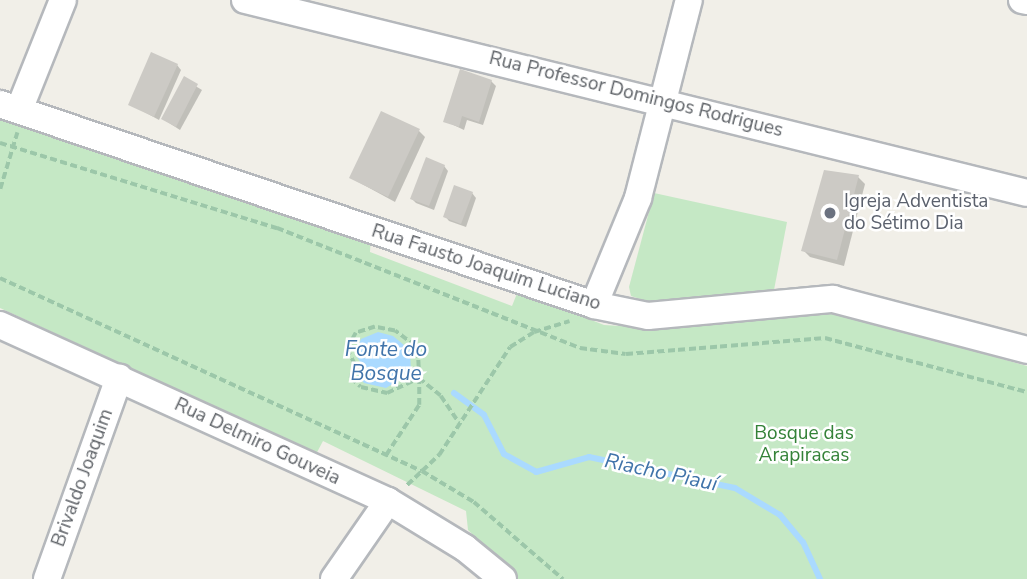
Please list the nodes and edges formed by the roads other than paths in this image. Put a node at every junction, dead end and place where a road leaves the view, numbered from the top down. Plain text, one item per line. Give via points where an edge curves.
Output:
1 (62, 0) edge
2 (245, 0) edge
3 (689, 0) edge
4 (311, 8) edge
5 (664, 101) junction
6 (10, 107) edge
7 (1027, 193) edge
8 (594, 305) junction
9 (0, 325) edge
10 (1027, 349) edge
11 (119, 378) junction
12 (388, 502) junction
13 (47, 579) edge
14 (334, 579) edge
15 (503, 579) edge

1 - 6 street
2 - 4 street, Rua Professor Domingos Rodrigues
3 - 5 street
4 - 5 street, Rua Professor Domingos Rodrigues
5 - 7 street, Rua Professor Domingos Rodrigues
5 - 8 street via 638,198
6 - 8 street, Rua Fausto Joaquim Luciano
8 - 10 street, Rua Fausto Joaquim Luciano via 648,316 833,299
9 - 11 street, Rua Delmiro Gouveia
11 - 12 street, Rua Delmiro Gouveia
11 - 13 street, Brivaldo Joaquim
12 - 14 street
12 - 15 street, Rua Delmiro Gouveia via 465,548

